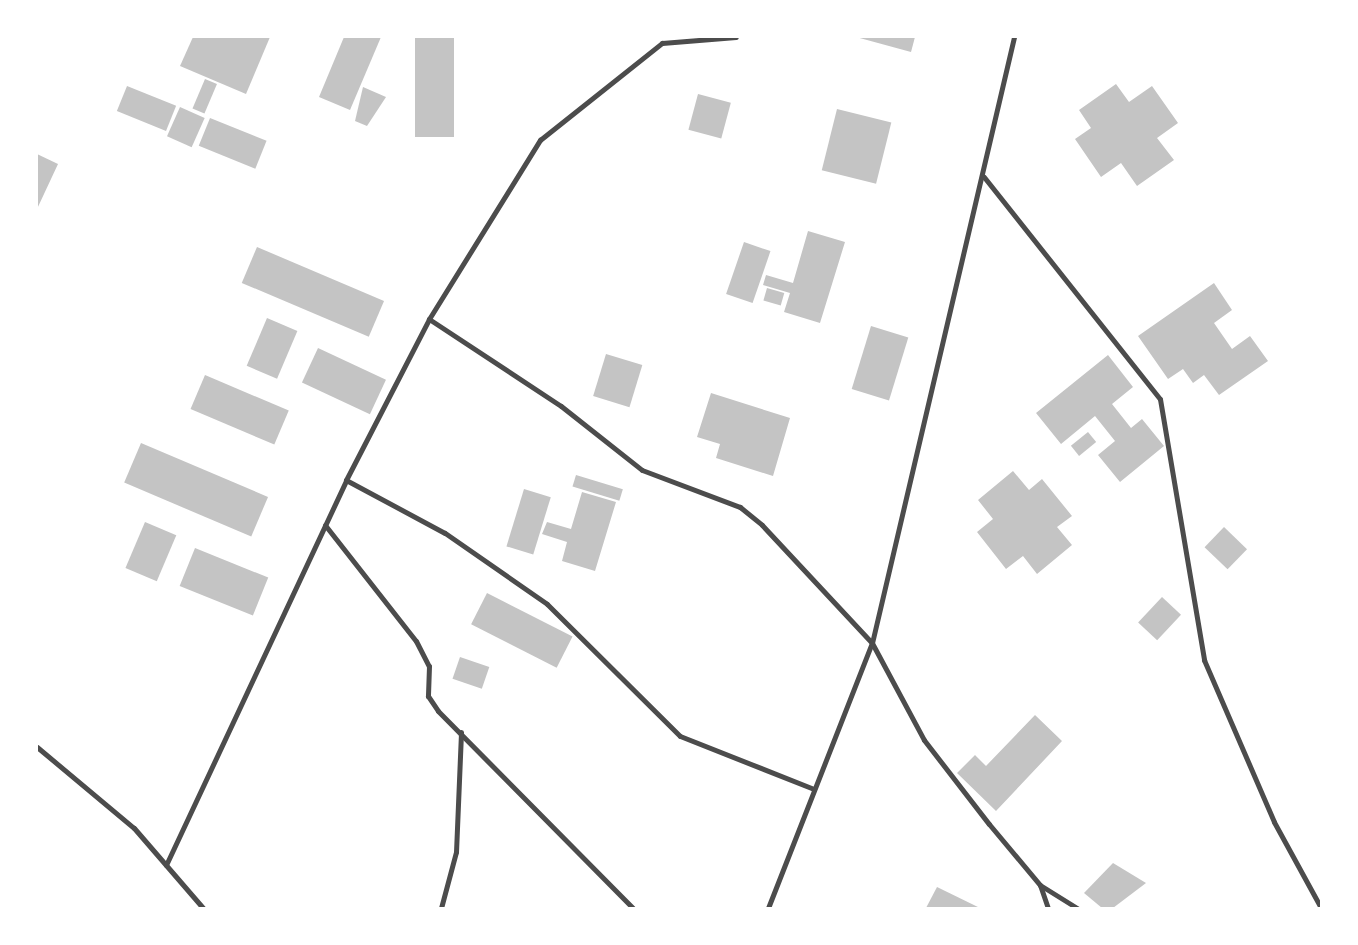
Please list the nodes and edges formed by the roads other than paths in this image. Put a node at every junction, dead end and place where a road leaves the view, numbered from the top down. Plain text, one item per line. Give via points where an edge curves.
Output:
1 (736, 37) edge
2 (1014, 37) edge
3 (984, 177) junction
4 (429, 319) junction
5 (346, 480) junction
6 (325, 525) junction
7 (872, 643) junction
8 (461, 732) junction
9 (37, 747) edge
10 (814, 789) junction
11 (166, 865) junction
12 (1040, 885) junction
13 (203, 908) edge
14 (441, 908) edge
15 (633, 908) edge
16 (768, 908) edge
17 (1048, 908) edge
18 (1077, 908) edge
19 (1321, 908) edge

1 - 4 lane via 662,43 540,140
2 - 3 lane
3 - 7 lane
3 - 19 lane via 1160,399 1204,660 1274,822
4 - 5 lane
4 - 7 lane via 561,406 642,470 740,507
5 - 6 lane
5 - 10 lane via 445,533 547,604 680,736
6 - 8 lane via 416,641 429,666 428,696
6 - 11 lane
7 - 10 lane
7 - 12 lane via 924,740
8 - 14 lane via 456,852
8 - 15 lane
9 - 11 lane via 134,828
10 - 16 lane
11 - 13 lane
12 - 17 lane
12 - 18 lane

